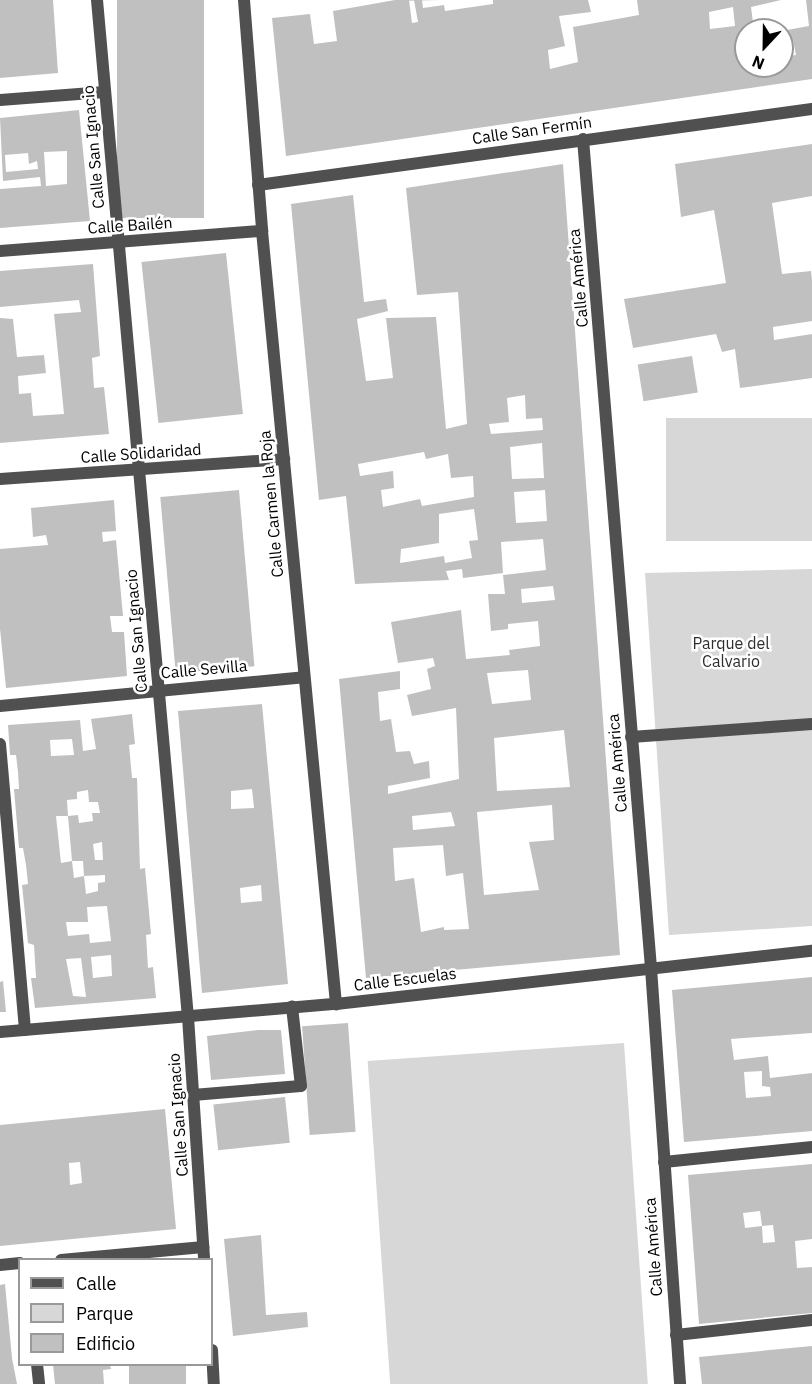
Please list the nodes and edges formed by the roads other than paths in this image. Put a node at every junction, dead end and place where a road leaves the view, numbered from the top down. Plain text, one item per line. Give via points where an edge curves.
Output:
1 (97, 0) edge
2 (244, 0) edge
3 (105, 92) junction
4 (0, 100) edge
5 (812, 109) edge
6 (584, 139) junction
7 (258, 186) junction
8 (262, 231) junction
9 (118, 242) junction
10 (0, 251) edge
11 (284, 459) junction
12 (138, 469) junction
13 (0, 479) edge
14 (304, 677) junction
15 (157, 690) junction
16 (0, 706) edge
17 (812, 724) edge
18 (631, 737) junction
19 (0, 744) edge
20 (812, 951) edge
21 (651, 968) junction
22 (336, 1004) junction
23 (292, 1007) junction
24 (188, 1017) junction
25 (25, 1030) junction
26 (0, 1032) edge
27 (193, 1095) junction
28 (812, 1147) edge
29 (664, 1162) junction
30 (203, 1253) edge
31 (102, 1258) edge
32 (18, 1263) edge
33 (0, 1265) edge
34 (812, 1320) edge
35 (676, 1335) junction
36 (37, 1366) edge
37 (213, 1366) edge
38 (39, 1384) edge
39 (214, 1384) edge
40 (680, 1384) edge

1 - 3 street, Calle San Ignacio
2 - 7 street, Calle Carmen la Roja
3 - 4 street
3 - 9 street, Calle San Ignacio
5 - 6 street, Calle San Fermín
6 - 7 street, Calle San Fermín
6 - 18 street, Calle América
7 - 8 street, Calle Carmen la Roja
8 - 9 street, Calle Bailén
8 - 11 street, Calle Carmen la Roja
9 - 10 street, Calle Bailén
9 - 12 street, Calle San Ignacio
11 - 12 street, Calle Solidaridad
11 - 14 street, Calle Carmen la Roja
12 - 13 street, Calle Solidaridad
12 - 15 street, Calle San Ignacio
14 - 15 street, Calle Sevilla
14 - 22 street, Calle Carmen la Roja
15 - 16 street, Calle Sevilla
15 - 24 street, Calle San Ignacio
17 - 18 street
18 - 21 street, Calle América
19 - 25 street
20 - 21 street, Calle Escuelas
21 - 22 street, Calle Escuelas
21 - 29 street, Calle América
22 - 23 street, Calle Escuelas
23 - 24 street, Calle Escuelas
23 - 27 street via 301,1086
24 - 25 street, Calle Escuelas
24 - 27 street, Calle San Ignacio
25 - 26 street, Calle Escuelas
27 - 30 street, Calle San Ignacio
28 - 29 street
29 - 35 street, Calle América
30 - 31 street
32 - 33 street
34 - 35 street
35 - 40 street, Calle América
36 - 38 street
37 - 39 street

